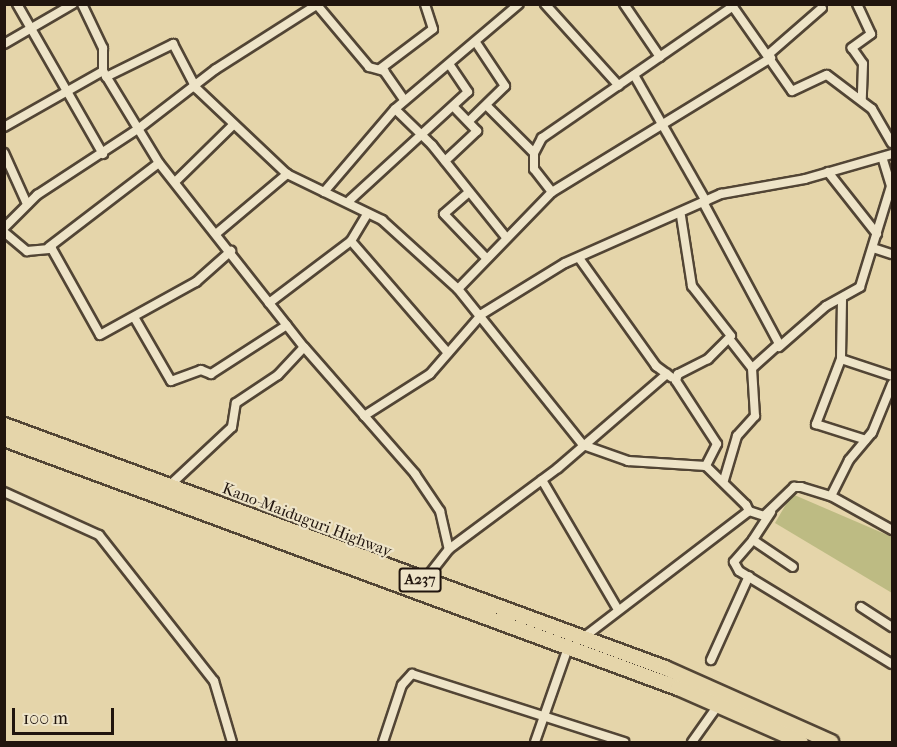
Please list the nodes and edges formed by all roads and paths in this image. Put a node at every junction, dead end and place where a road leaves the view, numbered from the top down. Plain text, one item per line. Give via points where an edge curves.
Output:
1 (17, 4) edge
2 (73, 4) edge
3 (82, 4) edge
4 (425, 4) edge
5 (545, 4) edge
6 (624, 4) edge
7 (857, 4) edge
8 (318, 5) edge
9 (518, 5) edge
10 (732, 5) edge
11 (823, 6) edge
12 (34, 28) junction
13 (4, 44) edge
14 (477, 44) junction
15 (770, 56) junction
16 (660, 57) junction
17 (450, 65) junction
18 (380, 69) junction
19 (104, 74) junction
20 (633, 75) junction
21 (619, 86) junction
22 (196, 88) junction
23 (69, 91) junction
24 (404, 100) junction
25 (862, 100) junction
26 (487, 106) junction
27 (454, 107) junction
28 (394, 109) junction
29 (469, 121) junction
30 (662, 123) junction
31 (232, 126) junction
32 (4, 127) edge
33 (138, 129) junction
34 (422, 136) junction
35 (892, 143) edge
36 (4, 153) edge
37 (534, 153) junction
38 (104, 154) junction
39 (892, 154) edge
40 (882, 157) junction
41 (445, 161) junction
42 (159, 163) junction
43 (828, 172) junction
44 (287, 174) junction
45 (177, 180) junction
46 (892, 186) edge
47 (324, 192) junction
48 (470, 192) junction
49 (552, 192) junction
50 (350, 200) junction
51 (705, 202) junction
52 (27, 204) junction
53 (367, 214) junction
54 (681, 216) junction
55 (4, 230) edge
56 (218, 233) junction
57 (877, 234) junction
58 (505, 236) junction
59 (351, 241) junction
60 (49, 247) junction
61 (873, 248) junction
62 (231, 251) junction
63 (892, 254) edge
64 (486, 258) junction
65 (579, 258) junction
66 (458, 289) junction
67 (842, 300) junction
68 (269, 303) junction
69 (482, 314) junction
70 (134, 317) junction
71 (287, 325) junction
72 (731, 341) junction
73 (304, 347) junction
74 (779, 347) junction
75 (448, 354) junction
76 (841, 359) junction
77 (752, 368) junction
78 (667, 374) junction
79 (892, 376) edge
80 (676, 381) junction
81 (892, 384) edge
82 (364, 416) junction
83 (4, 425) edge
84 (4, 439) edge
85 (866, 440) junction
86 (584, 445) junction
87 (706, 466) junction
88 (542, 480) junction
89 (724, 480) junction
90 (169, 486) junction
91 (4, 492) edge
92 (831, 496) junction
93 (775, 507) junction
94 (749, 512) junction
95 (892, 530) edge
96 (753, 540) junction
97 (449, 549) junction
98 (793, 567) dead end
99 (748, 576) junction
100 (424, 581) junction
101 (861, 607) dead end
102 (617, 608) junction
103 (892, 627) edge
104 (583, 638) junction
105 (568, 648) junction
106 (711, 660) dead end
107 (892, 664) edge
108 (722, 698) junction
109 (544, 716) junction
110 (232, 742) edge
111 (383, 742) edge
112 (535, 742) edge
113 (624, 742) edge
114 (692, 742) edge
115 (801, 742) edge
116 (831, 742) edge

1 - 12 street
2 - 12 street
3 - 19 street via 103,48
4 - 18 street via 434,29
5 - 21 street
6 - 16 street
7 - 25 street via 871,34 852,48 862,64
8 - 18 street via 365,63
8 - 22 street via 224,63
9 - 14 street
10 - 15 street
10 - 16 street
11 - 15 street
12 - 13 street
12 - 23 street
14 - 17 street
14 - 26 street via 505,86
15 - 25 street via 792,91 820,74
15 - 30 street
16 - 20 street
17 - 24 street
17 - 27 street via 467,84
18 - 24 street
19 - 22 street via 173,44
19 - 23 street
19 - 33 street
20 - 21 street
20 - 30 street
21 - 37 street via 542,138
22 - 31 street
22 - 33 street
23 - 32 street
23 - 38 street
24 - 28 street
25 - 35 street
26 - 29 street
26 - 37 street
27 - 29 street
27 - 34 street
28 - 34 street
28 - 47 street
29 - 41 street via 477,131
30 - 49 street
30 - 51 street
31 - 44 street
31 - 45 street
33 - 38 street
33 - 42 street
34 - 41 street
34 - 50 street
36 - 52 street
37 - 49 street via 534,169
38 - 52 street
39 - 40 street
40 - 43 street
40 - 46 street
41 - 48 street
42 - 45 street
42 - 60 street
43 - 51 street
43 - 57 street
44 - 47 street
44 - 56 street
45 - 56 street
46 - 57 street
47 - 50 street
48 - 58 street
48 - 64 street via 444,214
49 - 58 street
50 - 53 street
51 - 54 street
51 - 74 street
52 - 55 street
53 - 59 street
53 - 66 street via 382,220
54 - 65 street
54 - 72 street via 692,286
55 - 60 street via 27,251
56 - 62 street
57 - 61 street
58 - 64 street
59 - 68 street
59 - 75 street
60 - 70 street via 96,334
61 - 63 street
61 - 67 street via 860,287
62 - 68 street
62 - 70 street via 196,282
64 - 66 street
65 - 69 street
65 - 78 street
66 - 69 street
67 - 74 street via 826,306
67 - 76 street
68 - 71 street
69 - 75 street
69 - 86 street
70 - 71 street via 171,381 201,370 211,374
71 - 73 street
72 - 77 street
72 - 80 street via 678,374
73 - 82 street
73 - 90 street via 278,375 236,403 232,427
74 - 77 street
75 - 82 street via 430,374
76 - 79 street
76 - 85 street via 816,424
77 - 89 street via 755,416 736,436
78 - 80 street
78 - 86 street
80 - 87 street via 717,444
81 - 85 street
82 - 97 street via 432,498
83 - 90 highway, Kano-Maiduguri Highway / A237
84 - 105 highway, Kano-Maiduguri Highway / A237
85 - 92 street
86 - 87 street via 628,461
86 - 88 street
87 - 89 street
88 - 97 street
88 - 102 street
89 - 94 street
90 - 100 highway, Kano-Maiduguri Highway / A237
91 - 110 street via 99,534 214,681
92 - 93 street via 794,487
92 - 95 street
93 - 94 street via 764,516
93 - 96 street
94 - 102 street
96 - 98 street
96 - 99 street via 734,562
97 - 100 street
99 - 106 street
99 - 107 street
100 - 104 highway, Kano-Maiduguri Highway / A237
101 - 103 street
102 - 104 street
104 - 108 highway, Kano-Maiduguri Highway / A237
105 - 108 highway, Kano-Maiduguri Highway / A237
105 - 109 street
108 - 114 street
108 - 115 highway, Kano-Maiduguri Highway / A237
108 - 116 highway, Kano-Maiduguri Highway / A237
109 - 111 street via 412,674 402,685
109 - 112 street
109 - 113 street

